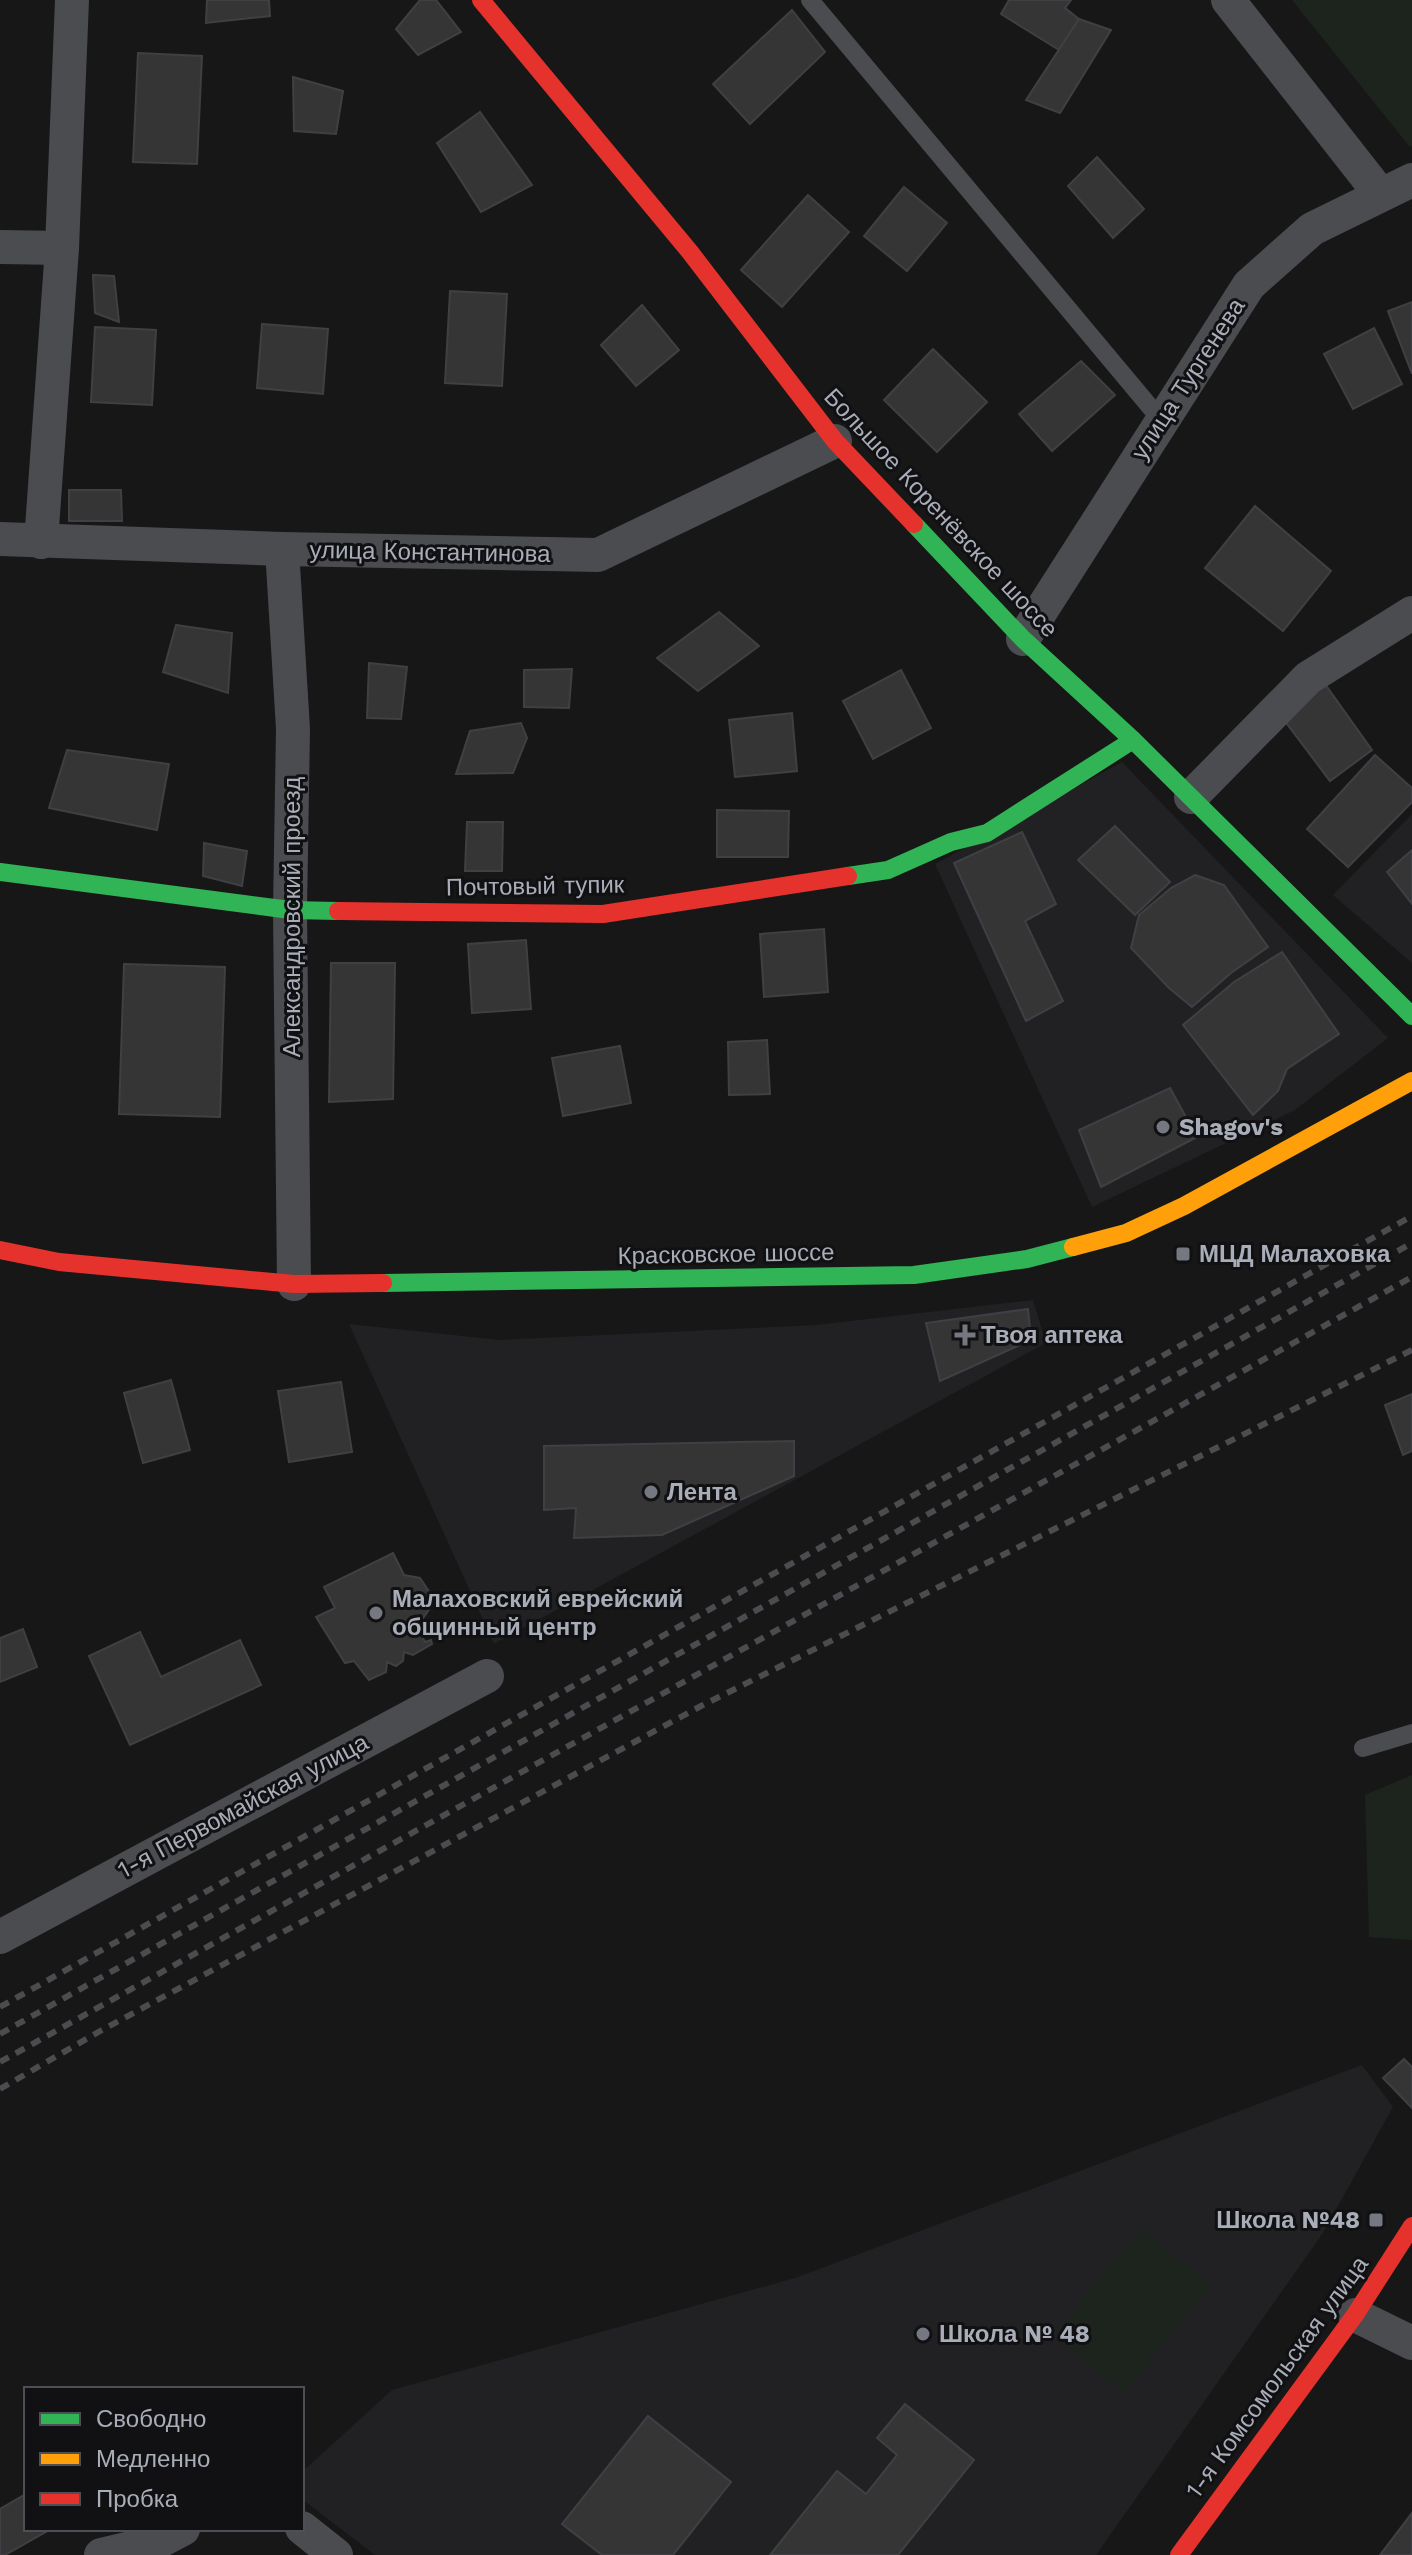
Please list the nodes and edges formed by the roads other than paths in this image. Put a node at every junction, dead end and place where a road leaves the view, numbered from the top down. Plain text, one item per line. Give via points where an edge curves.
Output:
1 (72, 0) edge
2 (481, 0) edge
3 (810, 0) edge
4 (1228, 0) edge
5 (1412, 180) edge
6 (1381, 195) junction
7 (0, 247) edge
8 (62, 248) junction
9 (1161, 420) junction
10 (835, 441) junction
11 (0, 539) edge
12 (41, 542) junction
13 (282, 549) junction
14 (1412, 613) edge
15 (1023, 639) junction
16 (1133, 740) junction
17 (1191, 797) junction
18 (0, 872) edge
19 (290, 910) junction
20 (1412, 1016) edge
21 (1412, 1081) edge
22 (0, 1250) edge
23 (294, 1284) junction
24 (487, 1676) dead end
25 (1412, 1733) edge
26 (1363, 1748) dead end
27 (0, 1937) edge
28 (1412, 2226) edge
29 (1355, 2315) junction
30 (1412, 2343) edge
31 (304, 2530) edge
32 (179, 2531) edge
33 (101, 2555) edge
34 (336, 2555) edge
35 (1179, 2555) edge

1 - 8 street
2 - 10 main road, Большое Коренёвское шоссе via 690,252
3 - 9 lane
4 - 6 street
5 - 6 street, улица Тургенева
6 - 9 street, улица Тургенева via 1312,229 1249,285
7 - 8 street
8 - 12 street
9 - 15 street, улица Тургенева
10 - 13 street, улица Константинова via 598,555
10 - 15 main road, Большое Коренёвское шоссе
11 - 12 street, улица Константинова
12 - 13 street, улица Константинова
13 - 19 street, Александровский проезд via 293,729
14 - 17 street via 1308,678
15 - 16 main road, Большое Коренёвское шоссе
16 - 17 main road, Большое Коренёвское шоссе
16 - 19 main road, Почтовый тупик via 987,833 951,842 888,870 603,914
17 - 20 main road, Большое Коренёвское шоссе
18 - 19 main road, Почтовый тупик
19 - 23 street, Александровский проезд
21 - 23 main road, Красковское шоссе via 1126,1233 1027,1259 914,1275
22 - 23 main road, Красковское шоссе via 59,1262
24 - 27 street, 1-я Первомайская улица
25 - 26 lane
28 - 29 main road, 1-я Комсомольская улица
29 - 30 street
29 - 35 main road, 1-я Комсомольская улица
31 - 34 street
32 - 33 street

